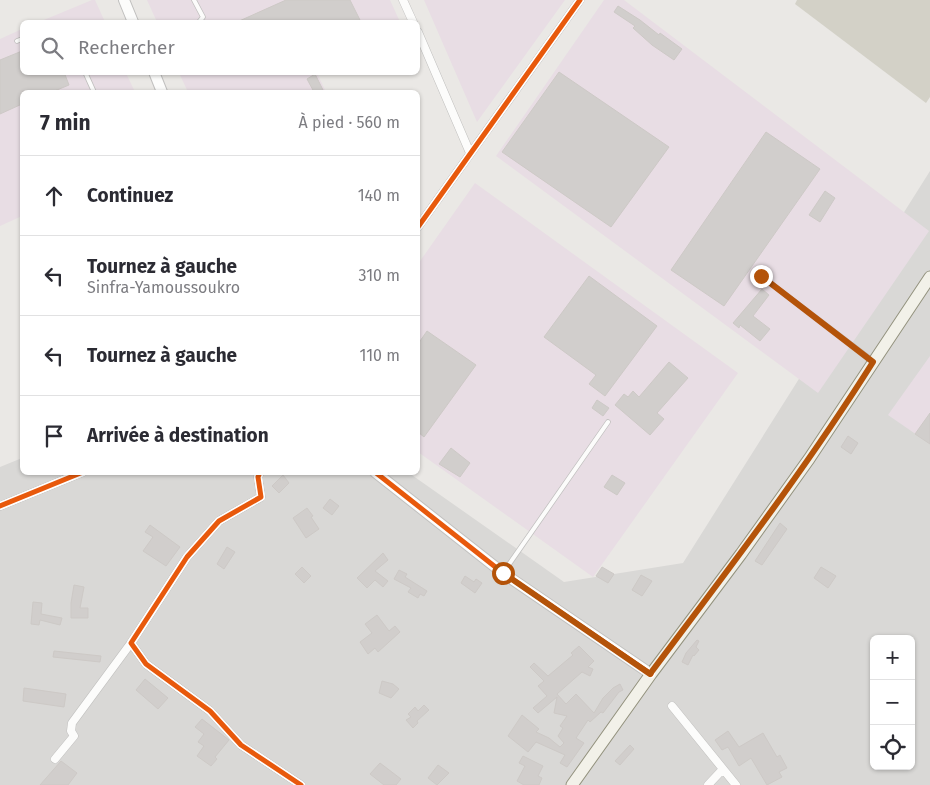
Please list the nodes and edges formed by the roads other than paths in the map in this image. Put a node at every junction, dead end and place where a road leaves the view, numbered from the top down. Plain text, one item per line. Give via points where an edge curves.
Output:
1 (124, 0) edge
2 (194, 0) edge
3 (403, 0) edge
4 (580, 0) edge
5 (132, 20) edge
6 (200, 20) edge
7 (412, 20) edge
8 (420, 37) edge
9 (20, 40) edge
10 (17, 41) dead end
11 (86, 75) edge
12 (155, 75) edge
13 (93, 90) edge
14 (161, 90) edge
15 (470, 153) junction
16 (420, 224) edge
17 (761, 276) dead end
18 (930, 277) edge
19 (873, 362) junction
20 (608, 422) dead end
21 (76, 475) edge
22 (259, 475) edge
23 (379, 475) edge
24 (0, 506) edge
25 (503, 573) junction
26 (131, 643) junction
27 (650, 674) junction
28 (672, 706) dead end
29 (55, 759) dead end
30 (723, 769) junction
31 (301, 785) edge
32 (572, 785) edge
33 (708, 785) edge
34 (736, 785) edge

1 - 5 street
2 - 6 lane
3 - 7 street
4 - 15 street
8 - 15 street
9 - 10 lane
11 - 13 lane
12 - 14 street
15 - 16 street
17 - 19 lane
18 - 19 main road
19 - 27 main road via 781,499
20 - 25 lane
21 - 24 street
22 - 26 street via 261,497 219,521 187,557
23 - 25 street
25 - 27 street
26 - 29 street via 72,723 74,736
26 - 31 street via 146,664 210,711 241,745
27 - 32 main road
28 - 30 street
30 - 33 street
30 - 34 street

